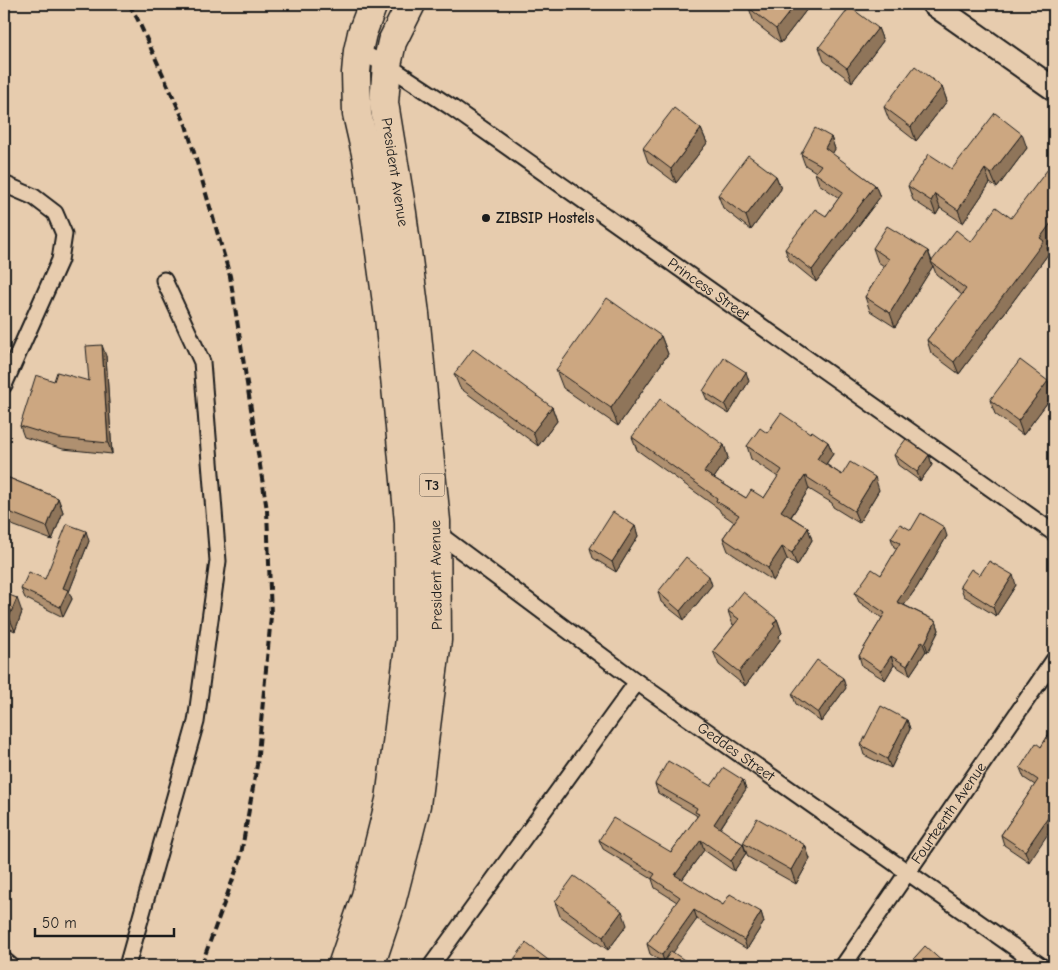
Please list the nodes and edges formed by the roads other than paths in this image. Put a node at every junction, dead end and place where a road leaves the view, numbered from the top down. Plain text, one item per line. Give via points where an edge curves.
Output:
1 (373, 4) edge
2 (411, 4) edge
3 (933, 4) edge
4 (358, 51) junction
5 (387, 65) junction
6 (1054, 89) edge
7 (4, 184) edge
8 (164, 280) dead end
9 (4, 385) edge
10 (436, 532) junction
11 (1054, 533) edge
12 (1054, 660) edge
13 (637, 682) junction
14 (908, 872) junction
15 (4, 960) edge
16 (11, 966) edge
17 (127, 966) edge
18 (342, 966) edge
19 (370, 966) edge
20 (432, 966) edge
21 (843, 966) edge
22 (1041, 966) edge

1 - 4 highway, President Avenue / T3
2 - 5 highway, President Avenue / T3 via 392,42
3 - 6 street
4 - 5 street, Princess Street
4 - 18 highway, President Avenue / T3 via 358,114 389,317 409,522 410,640 390,800 366,896
5 - 10 highway, President Avenue / T3 via 384,102 415,314
5 - 11 street, Princess Street
7 - 9 street via 34,197 55,213 64,234 60,260
8 - 17 street via 202,362 218,561 196,722
10 - 13 street, Geddes Street
10 - 19 highway, President Avenue / T3 via 437,640 416,805 391,903
12 - 14 street, Fourteenth Avenue
13 - 14 street, Geddes Street
13 - 20 street
14 - 21 street, Fourteenth Avenue
14 - 22 street, Geddes Street
15 - 16 street

